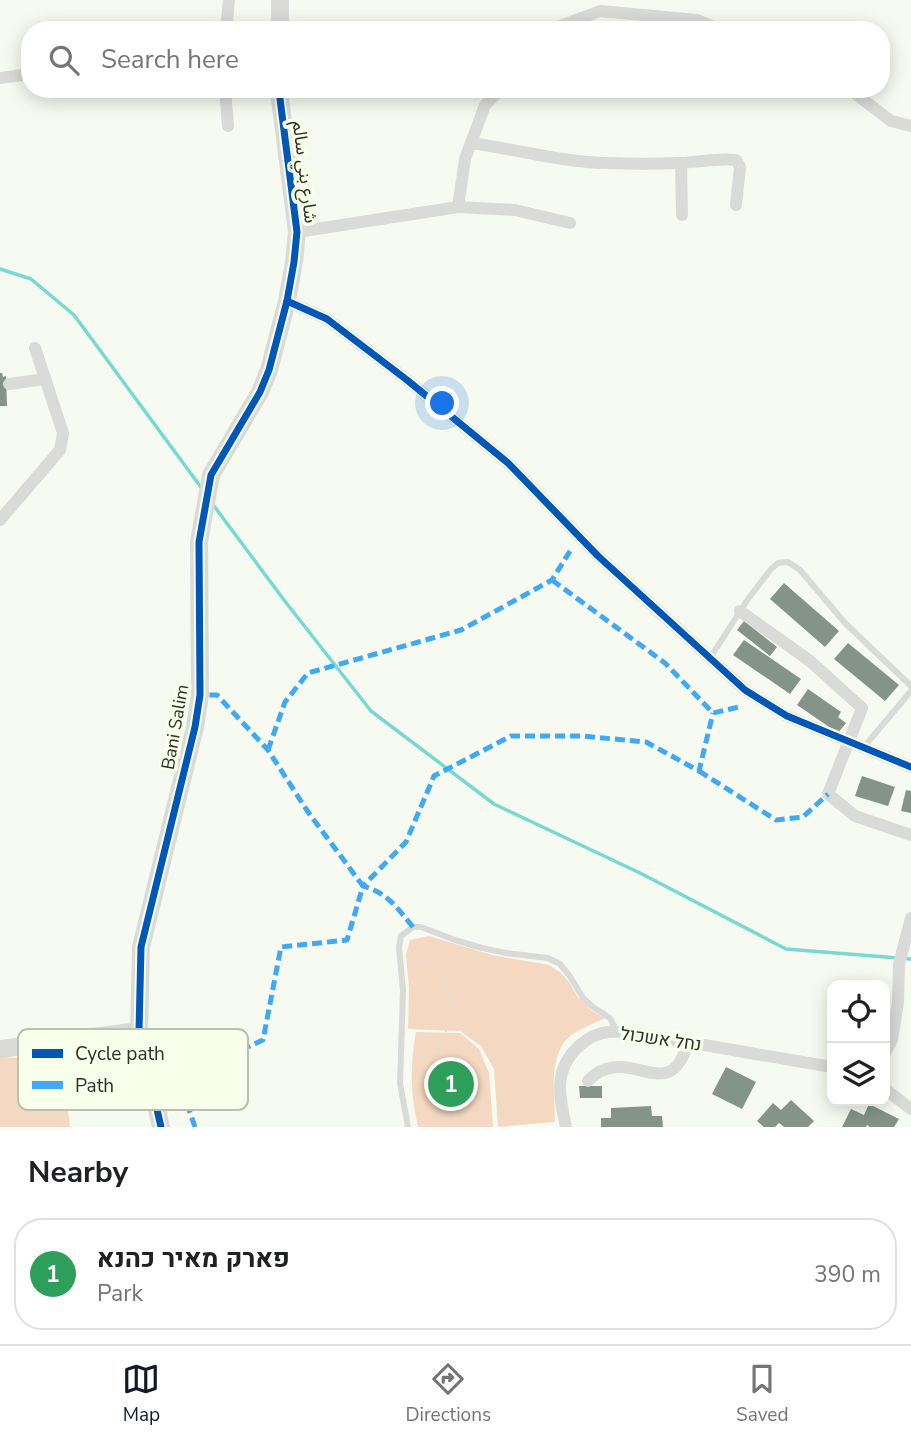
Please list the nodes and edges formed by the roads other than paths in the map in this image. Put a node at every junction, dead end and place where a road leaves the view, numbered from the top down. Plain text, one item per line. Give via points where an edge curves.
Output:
1 (229, 0) edge
2 (280, 0) edge
3 (227, 21) edge
4 (280, 21) edge
5 (573, 21) edge
6 (699, 21) edge
7 (21, 75) edge
8 (0, 78) edge
9 (226, 98) edge
10 (279, 98) edge
11 (492, 98) edge
12 (861, 98) edge
13 (228, 126) dead end
14 (911, 126) edge
15 (471, 143) junction
16 (681, 163) junction
17 (736, 205) dead end
18 (457, 206) junction
19 (682, 215) dead end
20 (570, 223) dead end
21 (297, 232) junction
22 (287, 301) junction
23 (35, 348) dead end
24 (46, 380) junction
25 (9, 384) dead end
26 (0, 520) edge
27 (740, 611) junction
28 (710, 658) junction
29 (911, 688) edge
30 (848, 741) junction
31 (863, 748) junction
32 (911, 767) edge
33 (911, 835) edge
34 (911, 918) edge
35 (139, 1029) edge
36 (617, 1032) junction
37 (688, 1042) junction
38 (890, 1044) edge
39 (18, 1047) edge
40 (0, 1049) edge
41 (827, 1066) edge
42 (588, 1081) dead end
43 (890, 1093) edge
44 (911, 1109) edge
45 (408, 1127) edge
46 (566, 1127) edge

1 - 3 street
2 - 4 street
5 - 6 street via 600,11
7 - 8 street
9 - 13 street
10 - 21 street, شارع بني سالم
11 - 15 street
12 - 14 street via 891,121
15 - 16 street via 558,159
15 - 18 street
16 - 17 street via 736,160 740,167
16 - 19 street
18 - 20 street via 515,210
18 - 21 street
21 - 22 street, شارع بني سالم
22 - 28 street via 327,319 508,463 598,556
22 - 35 street, Bani Salim via 260,392 211,475 199,542 200,695 141,947
23 - 24 street
24 - 25 street
24 - 26 street via 63,433 60,450
27 - 28 lane
27 - 29 lane via 771,569 788,562
27 - 30 street via 810,661 862,708
28 - 30 street via 745,690 787,716
29 - 31 lane
30 - 31 street
30 - 33 street via 828,794 855,816
31 - 32 street
34 - 38 street via 899,964
36 - 37 street, נחל אשכול
36 - 45 lane via 610,1018 583,998 560,964 482,948 413,927 401,936 398,947 403,991 400,1083
36 - 46 street, נחל אשכול via 585,1040 566,1060 560,1093
37 - 41 street, נחל אשכול
37 - 42 street via 677,1067 668,1073 606,1068
39 - 40 street
43 - 44 street

